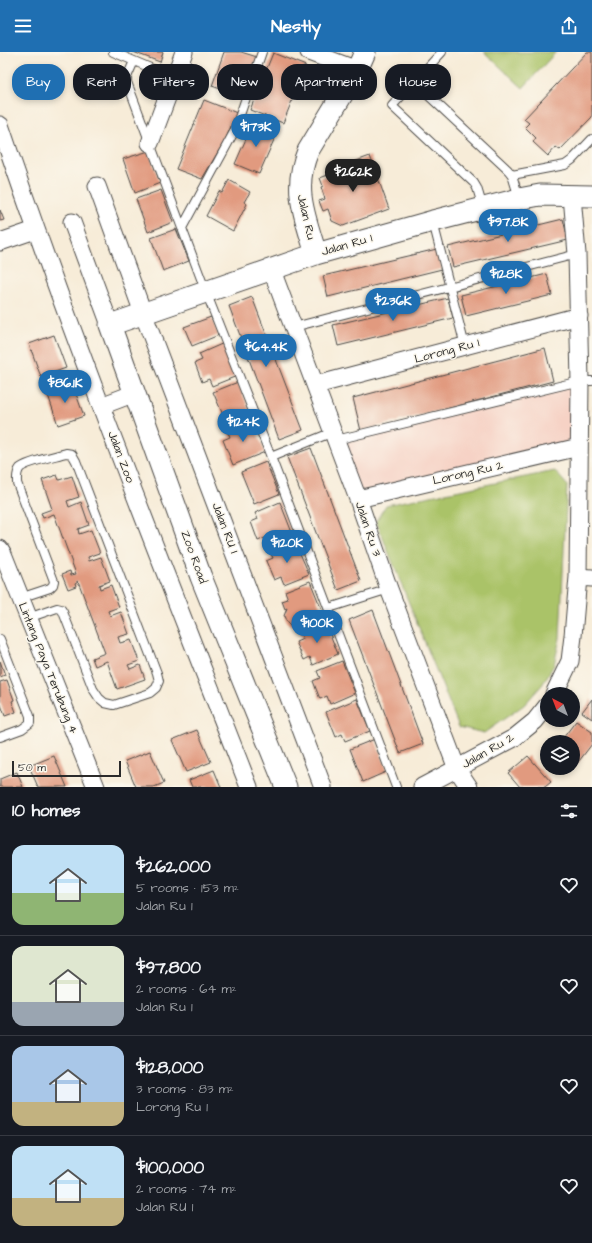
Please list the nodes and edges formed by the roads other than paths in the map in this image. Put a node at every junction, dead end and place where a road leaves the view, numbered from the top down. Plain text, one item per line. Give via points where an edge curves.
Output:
1 (113, 52) edge
2 (184, 52) edge
3 (262, 52) edge
4 (309, 52) edge
5 (442, 52) edge
6 (134, 61) junction
7 (361, 61) edge
8 (141, 64) edge
9 (179, 64) edge
10 (431, 64) edge
11 (166, 100) edge
12 (398, 100) edge
13 (433, 100) edge
14 (0, 125) edge
15 (592, 139) edge
16 (150, 143) junction
17 (512, 176) junction
18 (97, 186) dead end
19 (582, 196) edge
20 (519, 199) junction
21 (483, 208) junction
22 (433, 221) junction
23 (72, 222) dead end
24 (182, 228) junction
25 (35, 230) junction
26 (0, 242) edge
27 (316, 254) junction
28 (577, 254) junction
29 (272, 268) junction
30 (450, 287) junction
31 (206, 292) junction
32 (143, 313) junction
33 (578, 316) junction
34 (110, 325) junction
35 (294, 327) junction
36 (464, 346) junction
37 (586, 381) edge
38 (316, 385) junction
39 (134, 393) junction
40 (101, 406) junction
41 (334, 436) junction
42 (579, 447) junction
43 (271, 457) junction
44 (358, 499) junction
45 (0, 549) edge
46 (585, 577) edge
47 (389, 589) junction
48 (20, 598) junction
49 (329, 608) junction
50 (28, 618) junction
51 (0, 639) edge
52 (557, 687) edge
53 (540, 715) edge
54 (0, 736) edge
55 (457, 769) junction
56 (96, 787) edge
57 (249, 787) edge
58 (286, 787) edge
59 (323, 787) edge
60 (396, 787) edge
61 (422, 787) edge
62 (469, 787) edge

1 - 6 lane
2 - 9 street
3 - 24 lane via 234,132
4 - 7 street
5 - 10 lane
6 - 8 lane
6 - 16 lane via 127,82
7 - 27 street, Jalan Ru via 302,164 300,197
11 - 16 street
12 - 21 lane via 392,106 474,183
13 - 17 lane
14 - 25 street, Jalan Zoo
15 - 17 lane via 565,165
16 - 24 lane
17 - 20 lane
18 - 32 street, Jalan RU 1
19 - 20 street, Jalan Ru 1 via 540,195
19 - 28 street
20 - 21 street, Jalan Ru 1
21 - 22 street, Jalan Ru 1
22 - 27 street, Jalan Ru 1
22 - 30 lane
23 - 34 street
24 - 31 lane
25 - 26 street
25 - 40 street, Jalan Zoo
27 - 29 street, Jalan Ru 1
28 - 30 lane
28 - 33 street
29 - 31 street, Jalan Ru 1
29 - 35 street, Jalan Ru 3
30 - 35 lane
30 - 36 lane
31 - 32 street, Jalan Ru 1
31 - 43 lane
32 - 34 street, Jalan Ru 1
32 - 59 street, Jalan RU 1
33 - 36 street, Lorong Ru 1
33 - 37 street
34 - 39 street, Zoo Road
35 - 38 street, Jalan Ru 3
36 - 38 street, Lorong Ru 1
37 - 41 lane
37 - 42 street
38 - 41 street, Jalan Ru 3
39 - 40 street
39 - 58 street, Zoo Road via 201,577
40 - 57 street, Jalan Zoo
41 - 43 lane
41 - 44 street, Jalan Ru 3
42 - 44 street, Lorong Ru 2
42 - 46 street
43 - 49 lane
44 - 47 street, Jalan Ru 3
45 - 48 street, Lintang Paya Terubung 4
46 - 52 street via 570,661
47 - 49 lane
47 - 55 street, Jalan Ru 3
48 - 50 street, Lintang Paya Terubung 4
48 - 50 lane via 50,588 54,581 17,484 17,475 20,468 26,464 66,453 72,454 157,673 159,681 156,688 150,693 114,705 105,703 93,689 61,609 57,608
49 - 60 lane
50 - 56 street, Lintang Paya Terubung 4
51 - 54 lane via 30,716 30,723 22,729
53 - 55 street, Jalan Ru 2 via 514,738
55 - 61 street, Jalan Ru 2
55 - 62 street, Jalan Ru 3

